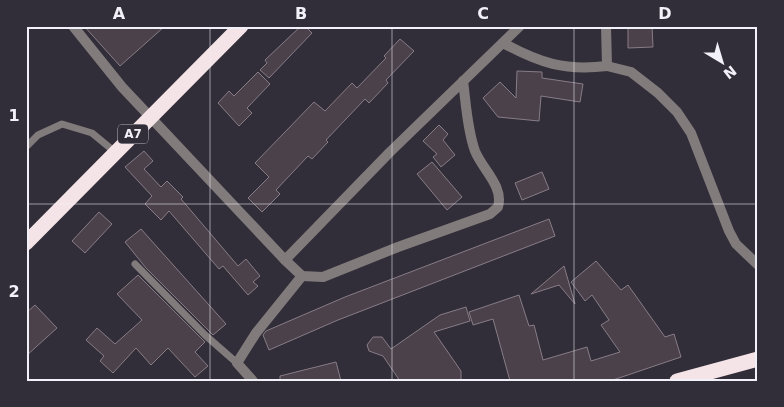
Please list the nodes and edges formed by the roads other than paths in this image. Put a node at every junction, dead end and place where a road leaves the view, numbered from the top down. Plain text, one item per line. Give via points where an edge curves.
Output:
1 (73, 26) edge
2 (520, 26) edge
3 (606, 26) edge
4 (239, 27) edge
5 (503, 43) junction
6 (608, 66) junction
7 (463, 81) junction
8 (150, 117) junction
9 (26, 147) edge
10 (115, 152) junction
11 (26, 243) edge
12 (285, 260) junction
13 (135, 264) dead end
14 (758, 265) edge
15 (302, 276) junction
16 (758, 359) edge
17 (237, 363) junction
18 (253, 381) edge
19 (677, 381) edge

1 - 8 street
2 - 5 street
3 - 6 street
4 - 8 highway, A7
5 - 6 street via 548,64 589,68
5 - 7 street
6 - 14 street via 631,72 677,112 691,133 733,238
7 - 12 street
7 - 15 street via 472,141 499,194 498,207 490,214 323,277
8 - 10 highway, A7
8 - 12 street
9 - 10 lane via 38,135 62,124 92,133
10 - 11 highway, A7
12 - 15 street
13 - 17 lane
15 - 17 street via 256,333
16 - 19 highway
17 - 18 street

